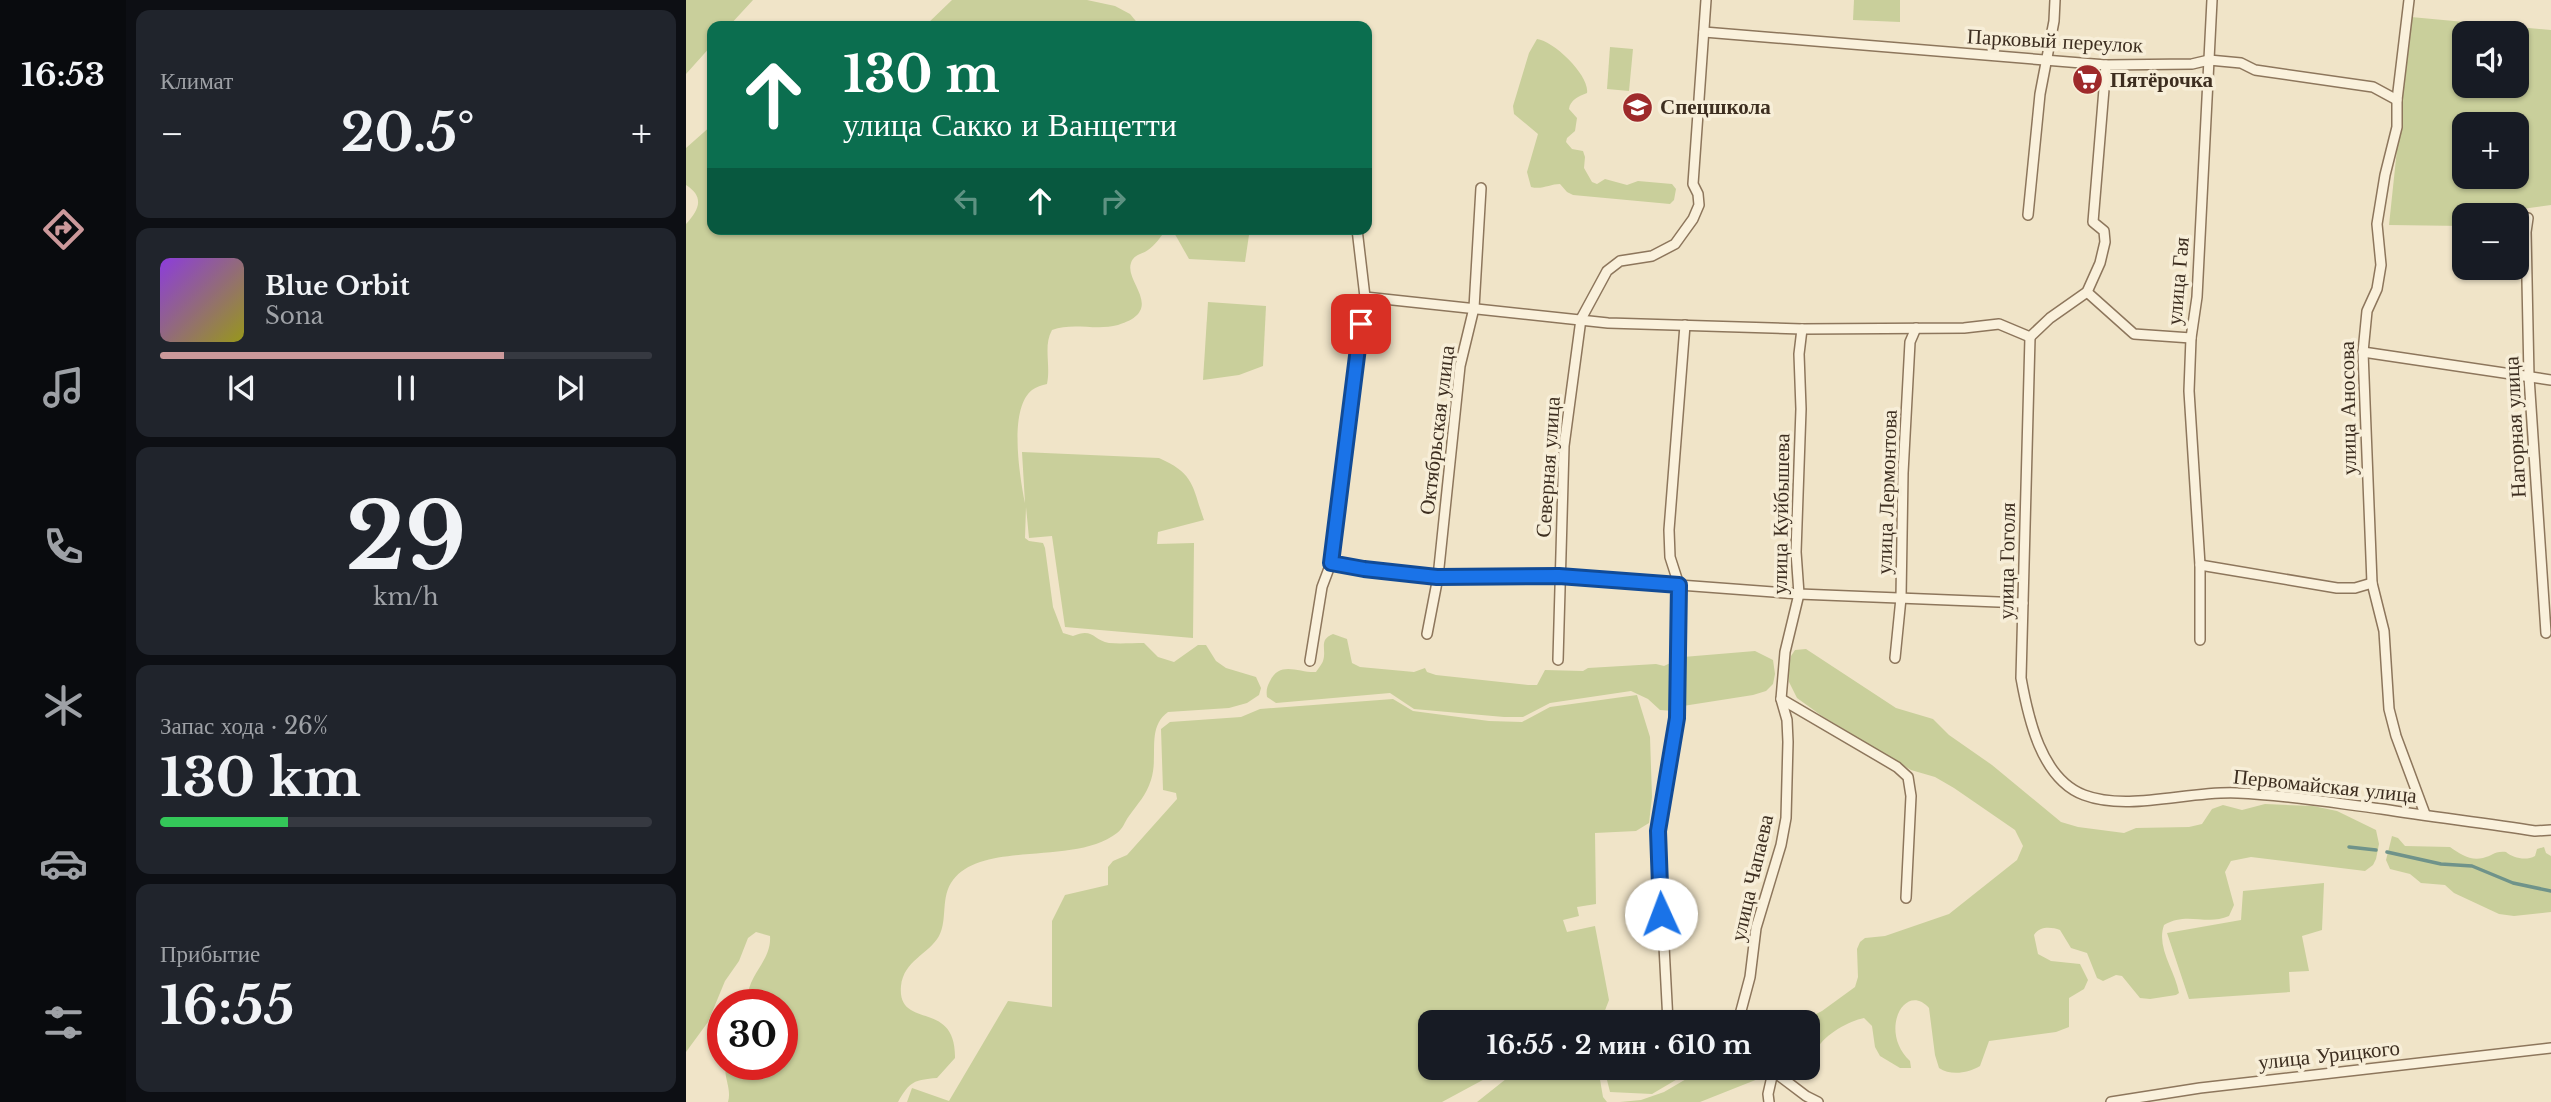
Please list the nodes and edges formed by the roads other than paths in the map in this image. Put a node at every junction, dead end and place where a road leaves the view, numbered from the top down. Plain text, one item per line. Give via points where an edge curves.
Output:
1 (1706, 0) edge
2 (2055, 0) edge
3 (2212, 0) edge
4 (2409, 0) edge
5 (1704, 32) junction
6 (2047, 60) junction
7 (2208, 60) junction
8 (2106, 65) junction
9 (2397, 100) junction
10 (1481, 188) dead end
11 (2028, 215) dead end
12 (1358, 235) edge
13 (2527, 280) edge
14 (2087, 292) junction
15 (1365, 297) junction
16 (1474, 308) junction
17 (1581, 319) junction
18 (1685, 325) junction
19 (1916, 328) junction
20 (1802, 329) junction
21 (2030, 337) junction
22 (2191, 338) junction
23 (2363, 352) junction
24 (2529, 377) junction
25 (2551, 380) edge
26 (1331, 563) junction
27 (2200, 565) junction
28 (1559, 576) junction
29 (1437, 577) junction
30 (2372, 583) junction
31 (1679, 585) junction
32 (1799, 594) junction
33 (1901, 598) junction
34 (2023, 603) junction
35 (1427, 634) dead end
36 (2546, 634) dead end
37 (2200, 640) dead end
38 (1895, 659) dead end
39 (1558, 660) dead end
40 (1310, 661) dead end
41 (1781, 699) junction
42 (2059, 777) joint
43 (2425, 814) junction
44 (2551, 830) edge
45 (1906, 898) dead end
46 (1667, 1010) edge
47 (1741, 1010) edge
48 (2551, 1048) edge
49 (1770, 1080) edge
50 (1786, 1080) edge
51 (1769, 1102) edge
52 (1818, 1102) edge
53 (2116, 1102) edge

1 - 5 street
2 - 6 street
3 - 7 street, улица Гая
4 - 9 street, улица Аносова
5 - 6 street, Парковый переулок
5 - 17 street via 1693,184 1699,205 1675,244 1652,256 1620,261 1607,271
6 - 8 street, Парковый переулок
6 - 11 street
7 - 8 street, Парковый переулок via 2192,65
7 - 9 street, Парковый переулок via 2373,87
7 - 22 street, улица Гая
8 - 14 street via 2093,222 2104,232 2105,242
9 - 23 street, улица Аносова via 2397,127 2377,224 2381,265 2367,311
10 - 16 street, Октябрьская улица
12 - 15 street
13 - 24 street, Нагорная улица
14 - 21 street
14 - 22 street via 2134,334
15 - 16 street
15 - 26 street
16 - 17 street
16 - 29 street, Октябрьская улица via 1460,366
17 - 18 street
17 - 28 street, Северная улица via 1564,446
18 - 20 street
18 - 31 street via 1669,530 1670,557
19 - 20 street
19 - 21 street via 1999,324
19 - 33 street, улица Лермонтова via 1910,342
20 - 32 street, улица Куйбышева
21 - 34 street, улица Гоголя
22 - 27 street, улица Гая via 2189,391
23 - 24 street
23 - 30 street, улица Аносова
24 - 25 street
24 - 36 street, Нагорная улица
26 - 29 street
26 - 40 street via 1322,587
27 - 30 street via 2337,588
27 - 37 street, улица Гая
28 - 29 street
28 - 31 street
28 - 39 street, Северная улица
29 - 35 street, Октябрьская улица
30 - 43 street, улица Аносова via 2384,631 2392,722
31 - 32 street
31 - 46 street via 1677,718 1658,831
32 - 33 street
32 - 41 street, улица Куйбышева via 1785,652
33 - 34 street
33 - 38 street, улица Лермонтова
34 - 42 street, улица Гоголя via 2021,678 2026,704 2039,747
41 - 45 street via 1908,777
41 - 47 street, улица Чапаева via 1788,742 1786,818 1756,928
42 - 43 street, Первомайская улица via 2085,795 2125,802 2233,793
43 - 44 street, Первомайская улица
48 - 53 street, улица Урицкого via 2200,1088
49 - 51 street
50 - 52 street

